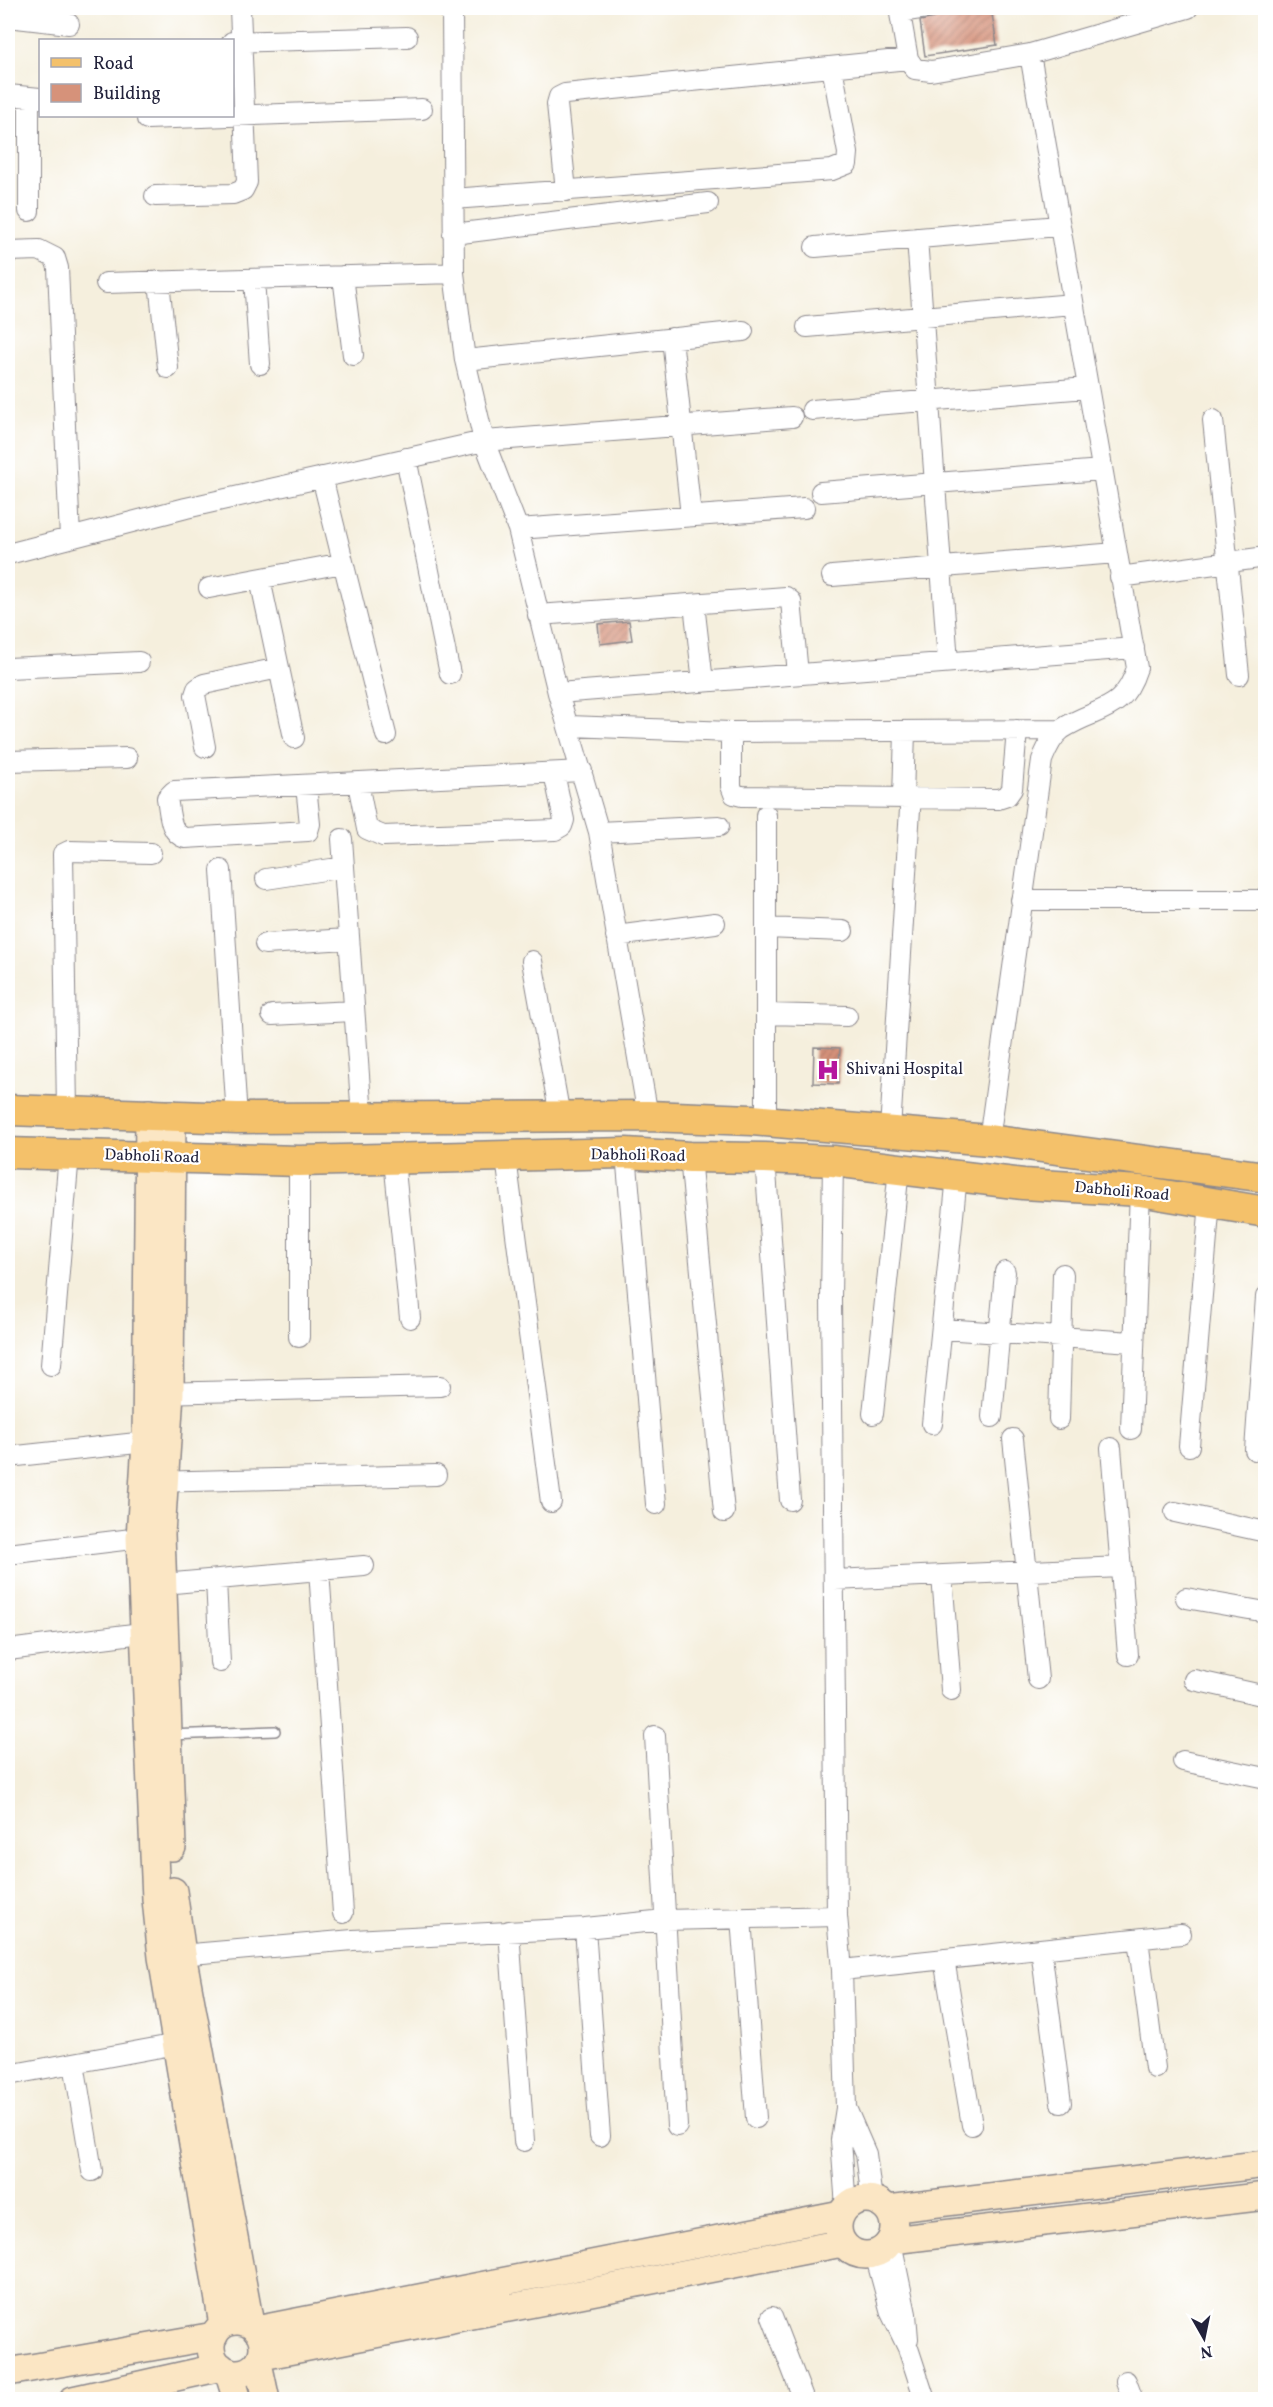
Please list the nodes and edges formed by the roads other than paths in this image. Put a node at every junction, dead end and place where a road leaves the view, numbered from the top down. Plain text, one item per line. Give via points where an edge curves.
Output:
1 (240, 8) edge
2 (452, 8) edge
3 (927, 8) edge
4 (1188, 8) edge
5 (899, 10) edge
6 (8, 16) edge
7 (69, 24) dead end
8 (407, 37) dead end
9 (237, 42) edge
10 (1030, 54) junction
11 (908, 59) junction
12 (832, 67) junction
13 (8, 95) edge
14 (35, 98) edge
15 (422, 109) dead end
16 (234, 115) edge
17 (244, 115) junction
18 (196, 117) edge
19 (147, 119) dead end
20 (566, 191) junction
21 (156, 196) dead end
22 (453, 199) junction
23 (708, 203) dead end
24 (29, 211) dead end
25 (1058, 226) junction
26 (453, 234) junction
27 (917, 238) junction
28 (815, 247) dead end
29 (8, 251) edge
30 (454, 273) junction
31 (343, 276) junction
32 (254, 279) junction
33 (159, 281) junction
34 (106, 283) dead end
35 (1073, 304) junction
36 (923, 317) junction
37 (807, 327) dead end
38 (742, 331) dead end
39 (672, 338) junction
40 (353, 355) dead end
41 (465, 360) junction
42 (260, 364) dead end
43 (168, 368) dead end
44 (1087, 388) junction
45 (929, 400) junction
46 (812, 410) dead end
47 (792, 417) dead end
48 (1213, 420) dead end
49 (681, 426) junction
50 (484, 441) junction
51 (406, 458) junction
52 (1102, 470) junction
53 (322, 477) junction
54 (935, 483) junction
55 (821, 492) dead end
56 (804, 508) dead end
57 (691, 516) junction
58 (518, 529) junction
59 (70, 538) junction
60 (1116, 553) junction
61 (8, 554) edge
62 (1266, 557) edge
63 (1227, 562) junction
64 (343, 563) junction
65 (941, 567) junction
66 (832, 576) dead end
67 (1120, 577) junction
68 (260, 579) junction
69 (209, 588) dead end
70 (694, 604) junction
71 (538, 615) junction
72 (1134, 648) junction
73 (139, 662) dead end
74 (948, 662) junction
75 (8, 668) edge
76 (279, 668) junction
77 (450, 674) dead end
78 (798, 674) junction
79 (1239, 675) dead end
80 (702, 682) junction
81 (558, 693) junction
82 (569, 726) junction
83 (1017, 730) junction
84 (1060, 730) junction
85 (905, 731) junction
86 (731, 732) junction
87 (386, 735) dead end
88 (294, 738) dead end
89 (205, 747) dead end
90 (126, 758) dead end
91 (8, 761) edge
92 (582, 771) junction
93 (554, 773) junction
94 (358, 783) junction
95 (306, 786) junction
96 (907, 804) junction
97 (766, 815) dead end
98 (719, 826) dead end
99 (599, 832) junction
100 (342, 839) dead end
101 (151, 853) dead end
102 (344, 867) junction
103 (221, 870) dead end
104 (266, 879) dead end
105 (1022, 900) junction
106 (1266, 900) edge
107 (715, 923) dead end
108 (766, 928) junction
109 (843, 931) dead end
110 (616, 936) junction
111 (348, 939) junction
112 (265, 945) dead end
113 (532, 961) dead end
114 (353, 1011) junction
115 (766, 1014) junction
116 (272, 1015) dead end
117 (847, 1016) dead end
118 (8, 1110) edge
119 (67, 1111) junction
120 (160, 1114) junction
121 (560, 1116) junction
122 (648, 1116) junction
123 (362, 1117) junction
124 (237, 1118) junction
125 (766, 1121) junction
126 (890, 1130) junction
127 (989, 1140) junction
128 (8, 1153) edge
129 (626, 1153) junction
130 (69, 1154) junction
131 (690, 1157) junction
132 (506, 1158) junction
133 (765, 1158) junction
134 (159, 1159) junction
135 (394, 1160) junction
136 (299, 1161) junction
137 (833, 1161) junction
138 (899, 1169) junction
139 (957, 1176) junction
140 (1266, 1177) edge
141 (1140, 1191) junction
142 (1210, 1202) junction
143 (1266, 1212) edge
144 (1005, 1272) dead end
145 (1063, 1275) dead end
146 (1266, 1297) edge
147 (410, 1318) dead end
148 (943, 1329) junction
149 (999, 1331) junction
150 (1061, 1335) junction
151 (299, 1337) dead end
152 (1132, 1342) junction
153 (51, 1365) dead end
154 (440, 1386) dead end
155 (158, 1393) junction
156 (873, 1414) dead end
157 (992, 1417) dead end
158 (1059, 1419) dead end
159 (932, 1424) dead end
160 (1131, 1429) dead end
161 (1013, 1439) dead end
162 (146, 1442) junction
163 (1189, 1446) dead end
164 (1111, 1448) dead end
165 (1255, 1450) dead end
166 (8, 1457) edge
167 (436, 1475) dead end
168 (154, 1482) junction
169 (790, 1500) dead end
170 (551, 1502) dead end
171 (656, 1504) dead end
172 (724, 1512) dead end
173 (1175, 1512) dead end
174 (1266, 1532) edge
175 (140, 1538) junction
176 (8, 1554) edge
177 (364, 1566) dead end
178 (1121, 1567) junction
179 (320, 1570) junction
180 (1027, 1572) junction
181 (942, 1576) junction
182 (216, 1580) junction
183 (834, 1580) junction
184 (153, 1585) junction
185 (1186, 1598) dead end
186 (1266, 1612) edge
187 (155, 1631) junction
188 (8, 1650) edge
189 (1128, 1655) dead end
190 (220, 1662) dead end
191 (1038, 1679) dead end
192 (1194, 1680) dead end
193 (951, 1690) dead end
194 (1266, 1696) edge
195 (275, 1731) dead end
196 (159, 1735) junction
197 (655, 1736) dead end
198 (1183, 1761) dead end
199 (1266, 1778) edge
200 (343, 1913) dead end
201 (837, 1916) junction
202 (741, 1918) junction
203 (665, 1920) junction
204 (585, 1928) junction
205 (509, 1931) junction
206 (1181, 1935) dead end
207 (1138, 1939) junction
208 (1041, 1949) junction
209 (172, 1955) junction
210 (944, 1959) junction
211 (842, 1970) junction
212 (188, 2042) junction
213 (74, 2063) junction
214 (1155, 2068) dead end
215 (8, 2075) edge
216 (1061, 2103) dead end
217 (846, 2108) junction
218 (756, 2118) dead end
219 (972, 2125) dead end
220 (677, 2126) dead end
221 (600, 2136) dead end
222 (524, 2140) dead end
223 (1264, 2168) edge
224 (92, 2171) dead end
225 (1266, 2196) edge
226 (880, 2204) junction
227 (844, 2211) junction
228 (842, 2243) junction
229 (886, 2245) junction
230 (772, 2317) dead end
231 (236, 2329) junction
232 (260, 2359) junction
233 (225, 2369) junction
234 (8, 2372) edge
235 (73, 2400) edge
236 (237, 2400) edge
237 (266, 2400) edge
238 (804, 2400) edge
239 (926, 2400) edge

1 - 9 street
2 - 22 street
3 - 5 street
4 - 10 street
5 - 11 street
6 - 7 street
8 - 9 street
9 - 17 street
10 - 11 street via 931,71 915,69
10 - 25 street
11 - 12 street
12 - 20 street via 565,94 557,104
12 - 20 street via 848,164 832,170
13 - 14 street
14 - 24 street
15 - 17 street
16 - 17 street
17 - 21 street via 247,182 243,190 233,194
18 - 19 street
20 - 22 street
22 - 26 street
23 - 26 street
25 - 27 street
25 - 35 street
26 - 30 street
27 - 28 street
27 - 36 street
29 - 59 street via 39,250 55,258 58,268
30 - 31 street
30 - 41 street
31 - 32 street
31 - 40 street
32 - 33 street
32 - 42 street
33 - 34 street
33 - 43 street
35 - 36 street
35 - 44 street
36 - 37 street
36 - 45 street
38 - 39 street
39 - 41 street
39 - 49 street
41 - 50 street
44 - 45 street
44 - 52 street
45 - 46 street
45 - 54 street
47 - 49 street
48 - 63 street
49 - 50 street
49 - 57 street
50 - 51 street
50 - 58 street
51 - 53 street
51 - 77 street
52 - 54 street
52 - 60 street
53 - 59 street
53 - 64 street
54 - 55 street
54 - 65 street
56 - 57 street
57 - 58 street
58 - 71 street
59 - 61 street
60 - 65 street
60 - 67 street
62 - 63 street
63 - 67 street
63 - 79 street
64 - 68 street
64 - 87 street
65 - 66 street
65 - 74 street
67 - 72 street
68 - 69 street
68 - 76 street
70 - 71 street
70 - 78 street via 786,597 791,601
70 - 80 street
71 - 81 street
72 - 74 street
72 - 84 street via 1137,668 1130,688 1114,704
73 - 75 street
74 - 78 street
76 - 88 street
76 - 89 street via 204,684 197,689
78 - 80 street
80 - 81 street
81 - 82 street
82 - 86 street
82 - 92 street
83 - 84 street
83 - 85 street
83 - 96 street via 1012,789 1007,796
84 - 105 street via 1042,760
85 - 86 street
85 - 96 street
86 - 96 street via 734,794
90 - 91 street
92 - 93 street
92 - 99 street
93 - 94 street
93 - 94 street via 564,820 555,830 383,836 367,829
94 - 95 street
95 - 95 street via 308,831 177,836 166,798 174,791
96 - 126 street
97 - 108 street
98 - 99 street
99 - 110 street
100 - 102 street
101 - 119 street via 63,854
102 - 104 street
102 - 111 street
103 - 124 street
105 - 106 street
105 - 127 street
107 - 110 street
108 - 109 street
108 - 115 street
110 - 122 street
111 - 112 street
111 - 114 street
113 - 121 street
114 - 116 street
114 - 123 street
115 - 117 street
115 - 125 street
118 - 119 main road, Dabholi Road
119 - 120 main road, Dabholi Road
120 - 124 main road, Dabholi Road
120 - 134 street
121 - 122 main road, Dabholi Road
121 - 123 main road, Dabholi Road
122 - 125 main road, Dabholi Road
123 - 124 main road, Dabholi Road
125 - 126 main road, Dabholi Road
126 - 127 main road, Dabholi Road
127 - 140 main road, Dabholi Road
128 - 130 main road, Dabholi Road
129 - 131 main road, Dabholi Road
129 - 132 main road, Dabholi Road
129 - 171 street
130 - 134 main road, Dabholi Road
130 - 153 street
131 - 133 main road, Dabholi Road
131 - 172 street
132 - 135 main road, Dabholi Road
132 - 170 street
133 - 137 main road, Dabholi Road
133 - 169 street
134 - 136 main road, Dabholi Road
134 - 155 street
135 - 136 main road, Dabholi Road
135 - 147 street
136 - 151 street
137 - 138 main road, Dabholi Road
137 - 183 street
138 - 139 main road, Dabholi Road
138 - 156 street
139 - 141 main road, Dabholi Road
139 - 148 street
141 - 142 main road, Dabholi Road
141 - 152 street
142 - 143 main road, Dabholi Road
142 - 163 street
144 - 149 street
145 - 150 street
146 - 165 street
148 - 149 street
148 - 159 street
149 - 150 street
149 - 157 street
150 - 152 street
150 - 158 street
152 - 160 street
154 - 155 street
155 - 162 street
155 - 168 street
161 - 180 street
162 - 166 street
162 - 168 street
164 - 178 street
167 - 168 street
168 - 175 street
168 - 184 street via 160,1534
173 - 174 street
175 - 176 street
175 - 184 street
177 - 179 street
178 - 180 street
178 - 189 street
179 - 182 street
179 - 200 street
180 - 181 street
180 - 191 street
181 - 183 street
181 - 193 street
182 - 184 street
182 - 190 street
183 - 201 street
184 - 187 street
185 - 186 street
187 - 188 street
187 - 196 street
192 - 194 street
195 - 196 lane
196 - 209 street via 162,1837 174,1894
197 - 203 street
198 - 199 street
201 - 202 street
201 - 211 street
202 - 203 street
202 - 218 street
203 - 204 street
203 - 220 street
204 - 205 street
204 - 221 street
205 - 209 street
205 - 222 street
206 - 207 street
207 - 208 street
207 - 214 street
208 - 210 street
208 - 216 street
209 - 212 street
210 - 211 street
210 - 219 street
211 - 217 street
212 - 213 street
212 - 231 street
213 - 215 street
213 - 224 street
217 - 226 street via 866,2154
217 - 227 street via 841,2140
223 - 226 street
225 - 229 street
226 - 227 street via 863,2199
226 - 229 street via 895,2225
227 - 228 street via 838,2234
227 - 231 street
228 - 229 street via 858,2255
228 - 232 street
229 - 239 street via 906,2314 908,2348
230 - 238 street
231 - 232 street via 263,2346
231 - 233 street via 212,2355
231 - 234 street
232 - 233 street via 243,2372
232 - 237 street
233 - 235 street
233 - 236 street

